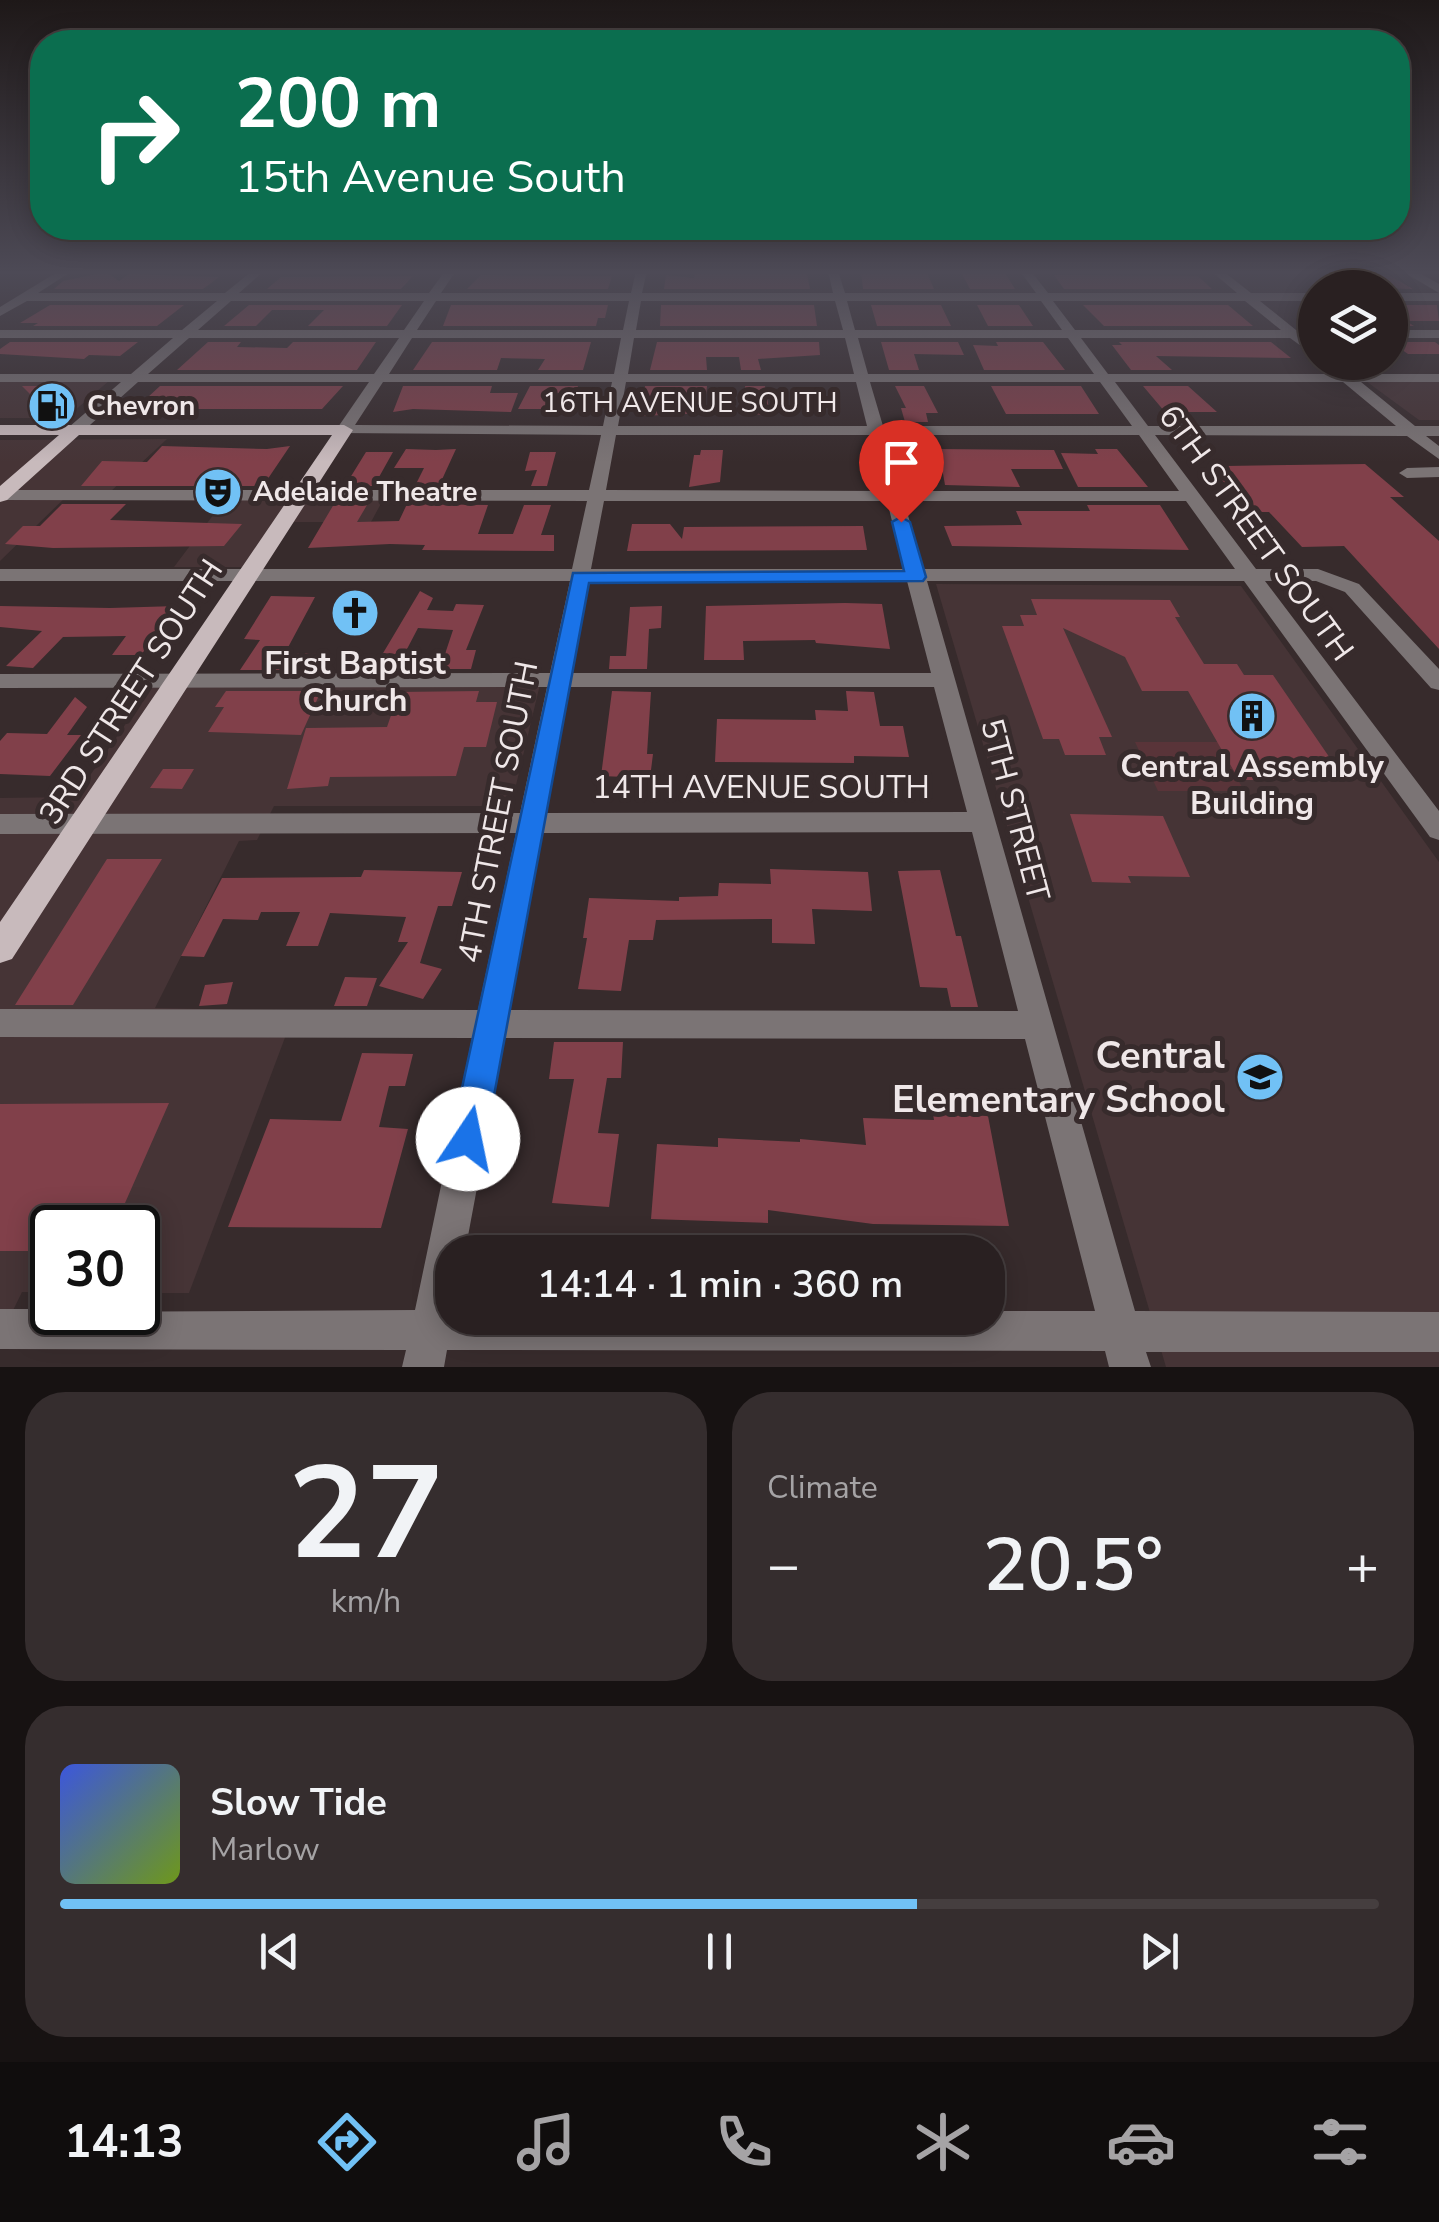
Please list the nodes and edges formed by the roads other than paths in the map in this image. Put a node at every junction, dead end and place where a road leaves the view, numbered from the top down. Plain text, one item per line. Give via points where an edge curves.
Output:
1 (628, 334) edge
2 (850, 334) edge
3 (1072, 334) edge
4 (185, 335) edge
5 (407, 335) edge
6 (0, 378) edge
7 (136, 378) junction
8 (378, 378) junction
9 (620, 378) junction
10 (862, 378) junction
11 (1105, 378) junction
12 (1298, 378) edge
13 (1408, 378) edge
14 (1439, 378) edge
15 (1348, 380) edge
16 (0, 430) edge
17 (75, 430) junction
18 (344, 430) junction
19 (610, 430) junction
20 (876, 430) junction
21 (1143, 430) junction
22 (1253, 431) junction
23 (1411, 431) junction
24 (1439, 431) edge
25 (1270, 452) dead end
26 (1439, 454) edge
27 (1407, 472) dead end
28 (1439, 472) edge
29 (302, 494) junction
30 (597, 494) junction
31 (0, 495) edge
32 (894, 495) junction
33 (1192, 496) junction
34 (0, 575) edge
35 (248, 575) junction
36 (1250, 576) junction
37 (580, 577) junction
38 (916, 577) junction
39 (944, 680) junction
40 (0, 681) edge
41 (177, 682) junction
42 (560, 682) junction
43 (1439, 683) edge
44 (532, 822) junction
45 (982, 822) junction
46 (0, 824) edge
47 (83, 824) junction
48 (1439, 830) edge
49 (0, 950) edge
50 (0, 1023) edge
51 (492, 1025) junction
52 (1038, 1025) junction
53 (0, 1330) edge
54 (1439, 1332) edge
55 (426, 1348) edge
56 (1126, 1350) edge

1 - 9 street, 4TH STREET SOUTH
2 - 10 street, 5TH STREET
3 - 11 street, 6TH STREET SOUTH
4 - 7 street
5 - 8 street, 3RD STREET SOUTH
6 - 7 street
7 - 8 street
7 - 17 street
8 - 9 street
8 - 18 street, 3RD STREET SOUTH
9 - 10 street
9 - 19 street, 4TH STREET SOUTH
10 - 11 street
10 - 20 street, 5TH STREET
11 - 12 street
11 - 21 street, 6TH STREET SOUTH
13 - 14 street
15 - 23 street
16 - 17 main road, 16TH AVENUE SOUTH
17 - 18 main road, 16TH AVENUE SOUTH
17 - 31 main road
18 - 19 street, 16TH AVENUE SOUTH
18 - 29 main road, 3RD STREET SOUTH
19 - 20 street, 16TH AVENUE SOUTH
19 - 30 street, 4TH STREET SOUTH
20 - 21 street, 16TH AVENUE SOUTH
20 - 32 street, 5TH STREET
21 - 22 street, 16TH AVENUE SOUTH
21 - 33 street, 6TH STREET SOUTH
22 - 23 street, 16TH AVENUE SOUTH
22 - 25 street
23 - 24 street, 16TH AVENUE SOUTH
23 - 26 street
27 - 28 street
29 - 30 street
29 - 31 street
29 - 35 main road, 3RD STREET SOUTH
30 - 32 street
30 - 37 street, 4TH STREET SOUTH
32 - 33 street
32 - 38 street, 5TH STREET
33 - 36 street, 6TH STREET SOUTH
34 - 35 street
35 - 37 street
35 - 41 main road, 3RD STREET SOUTH
36 - 38 street
36 - 43 street via 1318,575 1345,584
36 - 48 street, 6TH STREET SOUTH
37 - 38 street
37 - 42 street, 4TH STREET SOUTH
38 - 39 street, 5TH STREET
39 - 42 street
39 - 45 street, 5TH STREET
40 - 41 street
41 - 42 street
41 - 47 main road, 3RD STREET SOUTH
42 - 44 street, 4TH STREET SOUTH
44 - 45 street, 14TH AVENUE SOUTH
44 - 47 street, 14TH AVENUE SOUTH
44 - 51 street, 4TH STREET SOUTH
45 - 52 street, 5TH STREET
46 - 47 street, 14TH AVENUE SOUTH
47 - 49 main road, 3RD STREET SOUTH
50 - 51 street
51 - 52 street
51 - 55 street, 4TH STREET SOUTH
52 - 56 street, 5TH STREET
53 - 55 street
54 - 56 street
55 - 56 street

